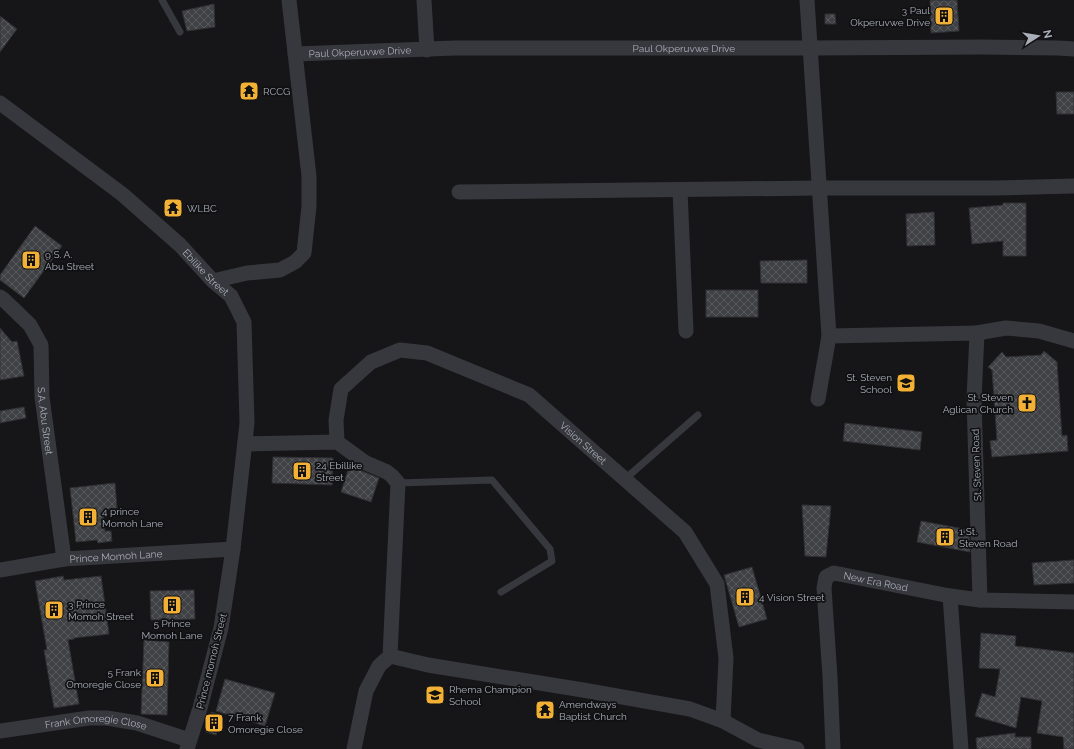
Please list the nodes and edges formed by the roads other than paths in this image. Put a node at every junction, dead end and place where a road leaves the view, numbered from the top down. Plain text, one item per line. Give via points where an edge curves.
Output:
1 (162, 0) edge
2 (289, 0) edge
3 (424, 0) edge
4 (807, 0) edge
5 (180, 32) dead end
6 (811, 48) junction
7 (1074, 49) edge
8 (427, 50) junction
9 (295, 54) junction
10 (0, 103) edge
11 (1074, 186) edge
12 (819, 188) junction
13 (680, 190) junction
14 (459, 192) dead end
15 (213, 281) junction
16 (0, 297) edge
17 (686, 331) dead end
18 (977, 333) junction
19 (829, 336) junction
20 (1074, 341) edge
21 (818, 399) dead end
22 (698, 415) dead end
23 (337, 442) junction
24 (245, 444) junction
25 (625, 479) junction
26 (398, 483) junction
27 (233, 548) junction
28 (64, 559) junction
29 (0, 570) edge
30 (501, 592) dead end
31 (950, 596) junction
32 (980, 600) junction
33 (1074, 602) edge
34 (390, 656) junction
35 (723, 721) junction
36 (0, 731) edge
37 (188, 745) edge
38 (354, 749) edge
39 (797, 749) edge
40 (833, 749) edge
41 (961, 749) edge

1 - 5 lane
2 - 9 street
3 - 8 street
4 - 6 street
6 - 7 street, Paul Okperuvwe Drive
6 - 8 street, Paul Okperuvwe Drive
6 - 12 street
8 - 9 street, Paul Okperuvwe Drive
9 - 15 street via 309,176 304,253 295,262 280,270 247,273
10 - 15 street, Ebilike Street via 122,194 180,245
11 - 12 street
12 - 13 street
12 - 19 street
13 - 14 street
13 - 17 street
15 - 24 street, Ebilike Street via 231,296 244,322 247,423
16 - 28 street, S.A. Abu Street via 30,325 41,345 42,397
18 - 19 street
18 - 20 street via 1006,328 1039,331
18 - 32 street, St. Steven Road via 974,399
19 - 21 street
22 - 25 lane
23 - 24 street
23 - 25 street, Vision Street via 336,420 342,389 371,362 400,350 428,353 529,394
23 - 26 street via 366,463 387,472
24 - 27 street, Ebilike Street
25 - 35 street, Vision Street via 685,532 717,584 726,658
26 - 30 lane via 492,480 550,549 552,561
26 - 34 street
27 - 28 street, Prince Momoh Lane
27 - 37 street, Prince momoh Street via 221,628
28 - 29 street, Prince Momoh Lane
31 - 32 street, New Era Road
31 - 40 street, New Era Road via 834,573 826,577 824,588
31 - 41 street
32 - 33 street, New Era Road
34 - 35 street via 690,709
34 - 38 street via 379,666 366,691
35 - 39 street via 758,740
36 - 37 street, Frank Omoregie Close via 89,718 107,718 137,723

